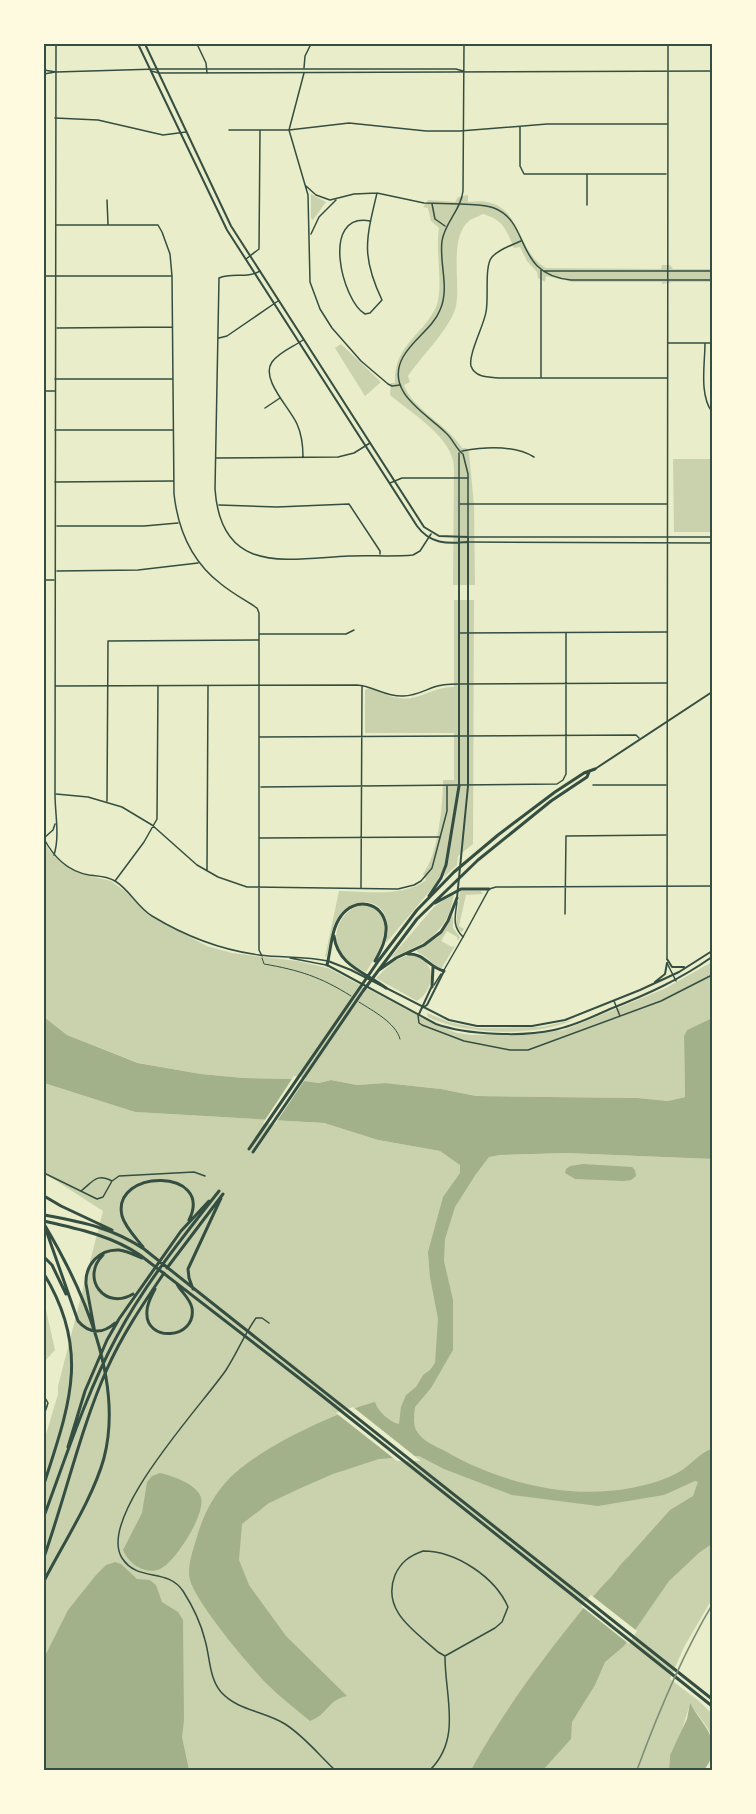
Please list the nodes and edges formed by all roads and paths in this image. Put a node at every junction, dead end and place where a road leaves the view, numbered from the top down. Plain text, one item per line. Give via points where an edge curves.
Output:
1 (56, 44) edge
2 (138, 44) edge
3 (145, 44) edge
4 (197, 44) edge
5 (311, 44) edge
6 (464, 44) edge
7 (668, 44) edge
8 (157, 69) junction
9 (207, 69) junction
10 (304, 69) junction
11 (44, 70) edge
12 (150, 70) junction
13 (668, 71) junction
14 (712, 71) edge
15 (56, 72) junction
16 (464, 72) junction
17 (159, 73) junction
18 (207, 73) junction
19 (304, 73) junction
20 (44, 74) edge
21 (55, 118) junction
22 (668, 124) junction
23 (520, 127) junction
24 (229, 130) dead end
25 (260, 130) junction
26 (289, 130) junction
27 (464, 131) junction
28 (187, 132) junction
29 (180, 134) junction
30 (587, 174) junction
31 (668, 174) junction
32 (306, 185) junction
33 (377, 193) junction
34 (339, 198) junction
35 (107, 200) dead end
36 (432, 203) junction
37 (460, 204) junction
38 (587, 205) dead end
39 (370, 221) junction
40 (55, 225) junction
41 (108, 225) junction
42 (446, 227) junction
43 (310, 238) junction
44 (521, 241) junction
45 (251, 256) junction
46 (246, 260) junction
47 (542, 270) junction
48 (260, 271) junction
49 (668, 271) junction
50 (712, 271) edge
51 (255, 274) junction
52 (44, 276) edge
53 (55, 276) junction
54 (172, 276) junction
55 (668, 280) junction
56 (712, 280) edge
57 (279, 300) junction
58 (274, 303) junction
59 (173, 327) junction
60 (55, 328) junction
61 (219, 338) junction
62 (304, 340) junction
63 (299, 343) junction
64 (668, 343) junction
65 (705, 343) junction
66 (712, 343) edge
67 (541, 378) junction
68 (668, 378) junction
69 (55, 379) junction
70 (174, 379) junction
71 (400, 385) junction
72 (44, 391) edge
73 (55, 391) junction
74 (281, 398) junction
75 (265, 408) dead end
76 (712, 412) edge
77 (55, 430) junction
78 (174, 430) junction
79 (370, 443) junction
80 (365, 447) junction
81 (460, 452) junction
82 (534, 457) dead end
83 (215, 458) junction
84 (303, 458) junction
85 (460, 478) junction
86 (468, 478) junction
87 (394, 480) junction
88 (174, 481) junction
89 (55, 482) junction
90 (389, 483) junction
91 (460, 504) junction
92 (468, 504) junction
93 (668, 504) junction
94 (217, 505) junction
95 (179, 523) junction
96 (55, 526) junction
97 (432, 534) junction
98 (468, 537) junction
99 (668, 537) junction
100 (712, 537) edge
101 (429, 538) junction
102 (459, 538) junction
103 (467, 542) junction
104 (459, 543) junction
105 (668, 543) junction
106 (712, 543) edge
107 (380, 555) junction
108 (199, 562) junction
109 (55, 571) junction
110 (44, 580) edge
111 (55, 580) junction
112 (354, 630) dead end
113 (668, 632) junction
114 (459, 633) junction
115 (469, 633) junction
116 (566, 633) junction
117 (259, 634) junction
118 (259, 640) junction
119 (566, 683) junction
120 (668, 683) junction
121 (459, 684) junction
122 (469, 684) junction
123 (208, 685) junction
124 (259, 685) junction
125 (362, 685) junction
126 (55, 686) junction
127 (107, 686) junction
128 (158, 686) junction
129 (712, 692) edge
130 (668, 721) junction
131 (566, 735) junction
132 (361, 736) junction
133 (459, 736) junction
134 (468, 736) junction
135 (259, 737) junction
136 (640, 739) junction
137 (595, 769) joint
138 (589, 772) junction
139 (593, 785) dead end
140 (667, 785) junction
141 (447, 786) junction
142 (459, 786) junction
143 (468, 786) junction
144 (259, 787) junction
145 (361, 787) junction
146 (55, 794) junction
147 (107, 801) junction
148 (55, 823) junction
149 (153, 826) junction
150 (667, 835) junction
151 (362, 837) junction
152 (440, 837) junction
153 (44, 838) edge
154 (260, 838) junction
155 (54, 855) junction
156 (207, 871) junction
157 (115, 881) junction
158 (565, 886) junction
159 (667, 886) junction
160 (712, 886) edge
161 (259, 888) junction
162 (361, 889) junction
163 (489, 889) junction
164 (457, 898) junction
165 (426, 901) junction
166 (428, 907) junction
167 (565, 914) dead end
168 (334, 934) junction
169 (463, 937) junction
170 (712, 951) edge
171 (403, 954) junction
172 (262, 956) junction
173 (286, 957) junction
174 (712, 957) edge
175 (667, 961) junction
176 (327, 963) junction
177 (433, 967) junction
178 (687, 967) junction
179 (378, 971) junction
180 (444, 971) junction
181 (358, 972) junction
182 (370, 972) junction
183 (672, 975) junction
184 (712, 975) edge
185 (676, 981) junction
186 (651, 986) junction
187 (432, 987) junction
188 (386, 988) joint
189 (614, 1001) junction
190 (616, 1007) junction
191 (422, 1008) junction
192 (418, 1014) junction
193 (620, 1017) junction
194 (400, 1039) dead end
195 (44, 1173) edge
196 (205, 1176) dead end
197 (112, 1181) junction
198 (81, 1192) junction
199 (221, 1193) junction
200 (44, 1196) edge
201 (44, 1215) edge
202 (44, 1224) edge
203 (186, 1225) junction
204 (119, 1233) junction
205 (144, 1249) junction
206 (106, 1253) junction
207 (44, 1257) edge
208 (147, 1260) junction
209 (44, 1274) edge
210 (160, 1278) junction
211 (176, 1282) junction
212 (137, 1291) junction
213 (196, 1291) junction
214 (72, 1307) junction
215 (90, 1315) junction
216 (119, 1319) junction
217 (269, 1323) dead end
218 (44, 1396) edge
219 (44, 1415) edge
220 (61, 1470) junction
221 (44, 1484) edge
222 (44, 1516) edge
223 (44, 1557) edge
224 (44, 1581) edge
225 (445, 1656) junction
226 (698, 1690) junction
227 (712, 1699) edge
228 (712, 1706) edge
229 (335, 1770) edge
230 (430, 1770) edge

1 - 15 street
2 - 12 main road
3 - 8 main road
4 - 9 street
5 - 10 street
6 - 16 street
7 - 13 street
8 - 9 street
8 - 12 street
8 - 17 main road
9 - 10 street
9 - 18 street
10 - 16 street
10 - 19 street
11 - 15 street
12 - 15 street
12 - 17 street
12 - 29 main road
13 - 14 street
13 - 16 street
13 - 22 street
15 - 20 street
15 - 21 street
16 - 19 street
16 - 27 street
17 - 18 street
17 - 28 main road
18 - 19 street
19 - 26 street
21 - 29 street via 98,120 163,135
21 - 40 street
22 - 23 street
22 - 31 street
23 - 27 street
23 - 30 street via 521,172
24 - 25 street
25 - 26 street
25 - 45 street via 259,249
26 - 27 street via 349,123
26 - 32 street
27 - 37 street via 464,191
28 - 29 street
28 - 45 main road via 231,226
29 - 46 main road
30 - 31 street
30 - 38 street
31 - 49 street
32 - 34 street via 320,198
32 - 43 street
33 - 34 street
33 - 36 street
33 - 39 street
34 - 43 street via 319,217
35 - 41 street
36 - 37 street
36 - 42 street via 435,219
37 - 42 street
37 - 44 street via 501,211
39 - 39 street via 352,222 341,237 341,271 363,314 368,314 381,300 367,262
40 - 41 street
40 - 53 street
41 - 54 street via 158,225 167,242
42 - 71 street via 442,245 443,302 437,316 404,357
43 - 71 street via 310,282 320,309 361,361 390,386
44 - 47 street via 530,259
44 - 67 street via 490,260 487,309 471,362 475,372 484,376
45 - 46 street
45 - 48 main road
46 - 51 main road
47 - 49 street
47 - 55 street via 571,280
47 - 67 street
48 - 51 street
48 - 57 main road
49 - 50 street
49 - 55 street
51 - 58 main road
51 - 61 street via 220,277
52 - 53 street
53 - 54 street
53 - 60 street
54 - 59 street
55 - 56 street
55 - 64 street
57 - 58 street
57 - 62 main road
58 - 61 street
58 - 63 main road
59 - 60 street
59 - 70 street
60 - 69 street
61 - 83 street
62 - 63 street
62 - 79 main road
63 - 74 street via 275,359 269,369 270,380
63 - 80 main road
64 - 65 street
64 - 68 street
65 - 66 street
65 - 76 street via 705,394
67 - 68 street
68 - 93 street
69 - 70 street
69 - 73 street
70 - 78 street
71 - 81 street via 406,398 448,434
72 - 73 street
73 - 77 street
74 - 75 street
74 - 84 street via 300,430
77 - 78 street
77 - 89 street
78 - 88 street
79 - 80 street
79 - 87 main road
80 - 84 street via 344,456
80 - 90 main road
81 - 82 street via 516,450
81 - 85 street
81 - 86 street via 464,454
83 - 84 street
83 - 94 street
85 - 86 street
85 - 87 street
85 - 91 street
86 - 92 street
87 - 90 street
87 - 97 main road
88 - 89 street
88 - 95 street
89 - 96 street
90 - 101 main road
91 - 92 street
91 - 102 street
92 - 93 street
92 - 98 street
93 - 99 street
94 - 107 street via 234,540 257,556 295,561
94 - 107 street via 349,504
95 - 96 street
95 - 108 street
96 - 109 street
97 - 101 street
97 - 102 main road
98 - 99 street
98 - 102 main road
98 - 103 main road
99 - 100 street
99 - 105 street
101 - 104 main road
101 - 107 street via 413,555
102 - 104 main road
103 - 104 main road
103 - 105 street
103 - 115 main road
104 - 114 main road
105 - 106 street
105 - 113 street
108 - 109 street via 138,570
108 - 117 street via 222,585 258,609
109 - 111 street
110 - 111 street
111 - 126 street
112 - 117 street
113 - 116 street
113 - 120 street
114 - 115 street
114 - 121 main road
115 - 116 street
115 - 122 main road
116 - 119 street
117 - 118 street
118 - 124 street
118 - 127 street via 108,641
119 - 120 street
119 - 122 street
119 - 131 street
120 - 130 street
121 - 122 street
121 - 125 street via 404,696
121 - 133 main road
122 - 134 main road
123 - 124 street
123 - 128 street
123 - 156 street
124 - 125 street
124 - 135 street
125 - 132 street
126 - 127 street
126 - 146 street
127 - 128 street
127 - 147 street
128 - 149 street via 158,816
129 - 130 main road
130 - 136 main road
130 - 140 street
131 - 134 street
131 - 136 street via 636,735
131 - 143 street via 566,776 559,783
132 - 133 street
132 - 135 street
132 - 145 street
133 - 134 street
133 - 142 main road
134 - 143 main road
135 - 144 street
136 - 137 main road
137 - 138 highway
138 - 165 highway via 498,835
138 - 166 highway via 588,777 532,815 478,860
139 - 140 street
140 - 150 street
141 - 142 street
141 - 145 street
141 - 152 street
142 - 143 street
142 - 165 highway via 446,865
143 - 164 main road
144 - 145 street
144 - 154 street
145 - 151 street
146 - 147 street
146 - 148 street
147 - 149 street
148 - 153 street
148 - 155 street
149 - 156 street
149 - 157 street
150 - 158 street via 566,836
150 - 159 street
151 - 152 street
151 - 154 street
151 - 162 street
152 - 162 street via 432,868 414,885
153 - 155 street
154 - 161 street
155 - 157 street via 80,873
156 - 161 street
157 - 172 street via 159,920 211,945
158 - 159 street
158 - 163 street
158 - 167 street
159 - 160 street
159 - 175 street
161 - 162 street
161 - 172 street
163 - 166 highway via 455,891
163 - 169 street
164 - 169 street via 455,925
164 - 171 highway via 441,932
165 - 182 highway
166 - 179 highway
168 - 176 highway
168 - 181 highway via 340,955
168 - 182 highway via 340,917 351,907 367,904 380,911 386,924 385,937
169 - 180 street
170 - 178 main road
171 - 177 highway via 420,955
171 - 179 highway
172 - 173 street
172 - 194 lane via 264,964 295,969 328,981 381,1016
173 - 176 street
173 - 176 street
174 - 185 main road
175 - 178 main road via 675,968
175 - 183 street
175 - 186 main road via 664,975
176 - 181 main road
176 - 192 main road
177 - 180 highway
177 - 187 highway
178 - 183 main road
179 - 182 highway via 252,1149
180 - 187 street
180 - 191 main road
181 - 188 highway
183 - 185 street
183 - 186 main road
184 - 193 street
185 - 190 main road
186 - 189 main road
187 - 191 main road
188 - 191 main road
189 - 190 street
189 - 191 main road via 566,1020 536,1026 471,1025
190 - 192 main road via 542,1032 470,1032 448,1028
190 - 193 street
191 - 192 main road
192 - 193 street via 419,1023 451,1037 522,1051
195 - 198 street
196 - 197 street via 168,1172 119,1176
197 - 198 street via 98,1177
197 - 198 street via 100,1199
199 - 203 highway
199 - 210 highway
199 - 213 highway via 189,1269
199 - 220 highway via 155,1274 126,1321 94,1384
200 - 204 highway
201 - 204 highway
202 - 208 highway via 85,1230 114,1240
202 - 214 highway
202 - 215 highway
203 - 205 highway via 194,1202 184,1187 166,1181 136,1185 124,1198 122,1215
203 - 212 highway
204 - 205 highway
205 - 213 highway
206 - 208 highway via 122,1251
206 - 212 highway via 94,1271 98,1289 116,1299
206 - 215 highway via 93,1260 86,1276
207 - 214 highway via 52,1265
208 - 211 highway
209 - 221 highway via 67,1329 72,1370 68,1409
210 - 211 highway via 147,1312 150,1324 161,1333 180,1332 191,1317 190,1303
210 - 223 highway via 121,1341 100,1386
211 - 226 highway
212 - 216 highway
213 - 226 highway
214 - 216 highway via 78,1321 89,1330 108,1329
215 - 224 highway via 109,1402 106,1443 89,1495
216 - 220 highway via 85,1391
217 - 229 street via 255,1318 226,1370 156,1461 123,1520 118,1548 135,1570 170,1578 182,1589 205,1640 209,1664 220,1690 243,1707 284,1723
218 - 219 street via 48,1403
220 - 222 highway
225 - 225 street via 401,1617 391,1598 398,1568 411,1555 423,1551 458,1561 486,1576 508,1607 495,1628
225 - 230 street via 449,1729 444,1752
226 - 227 highway
226 - 228 highway

